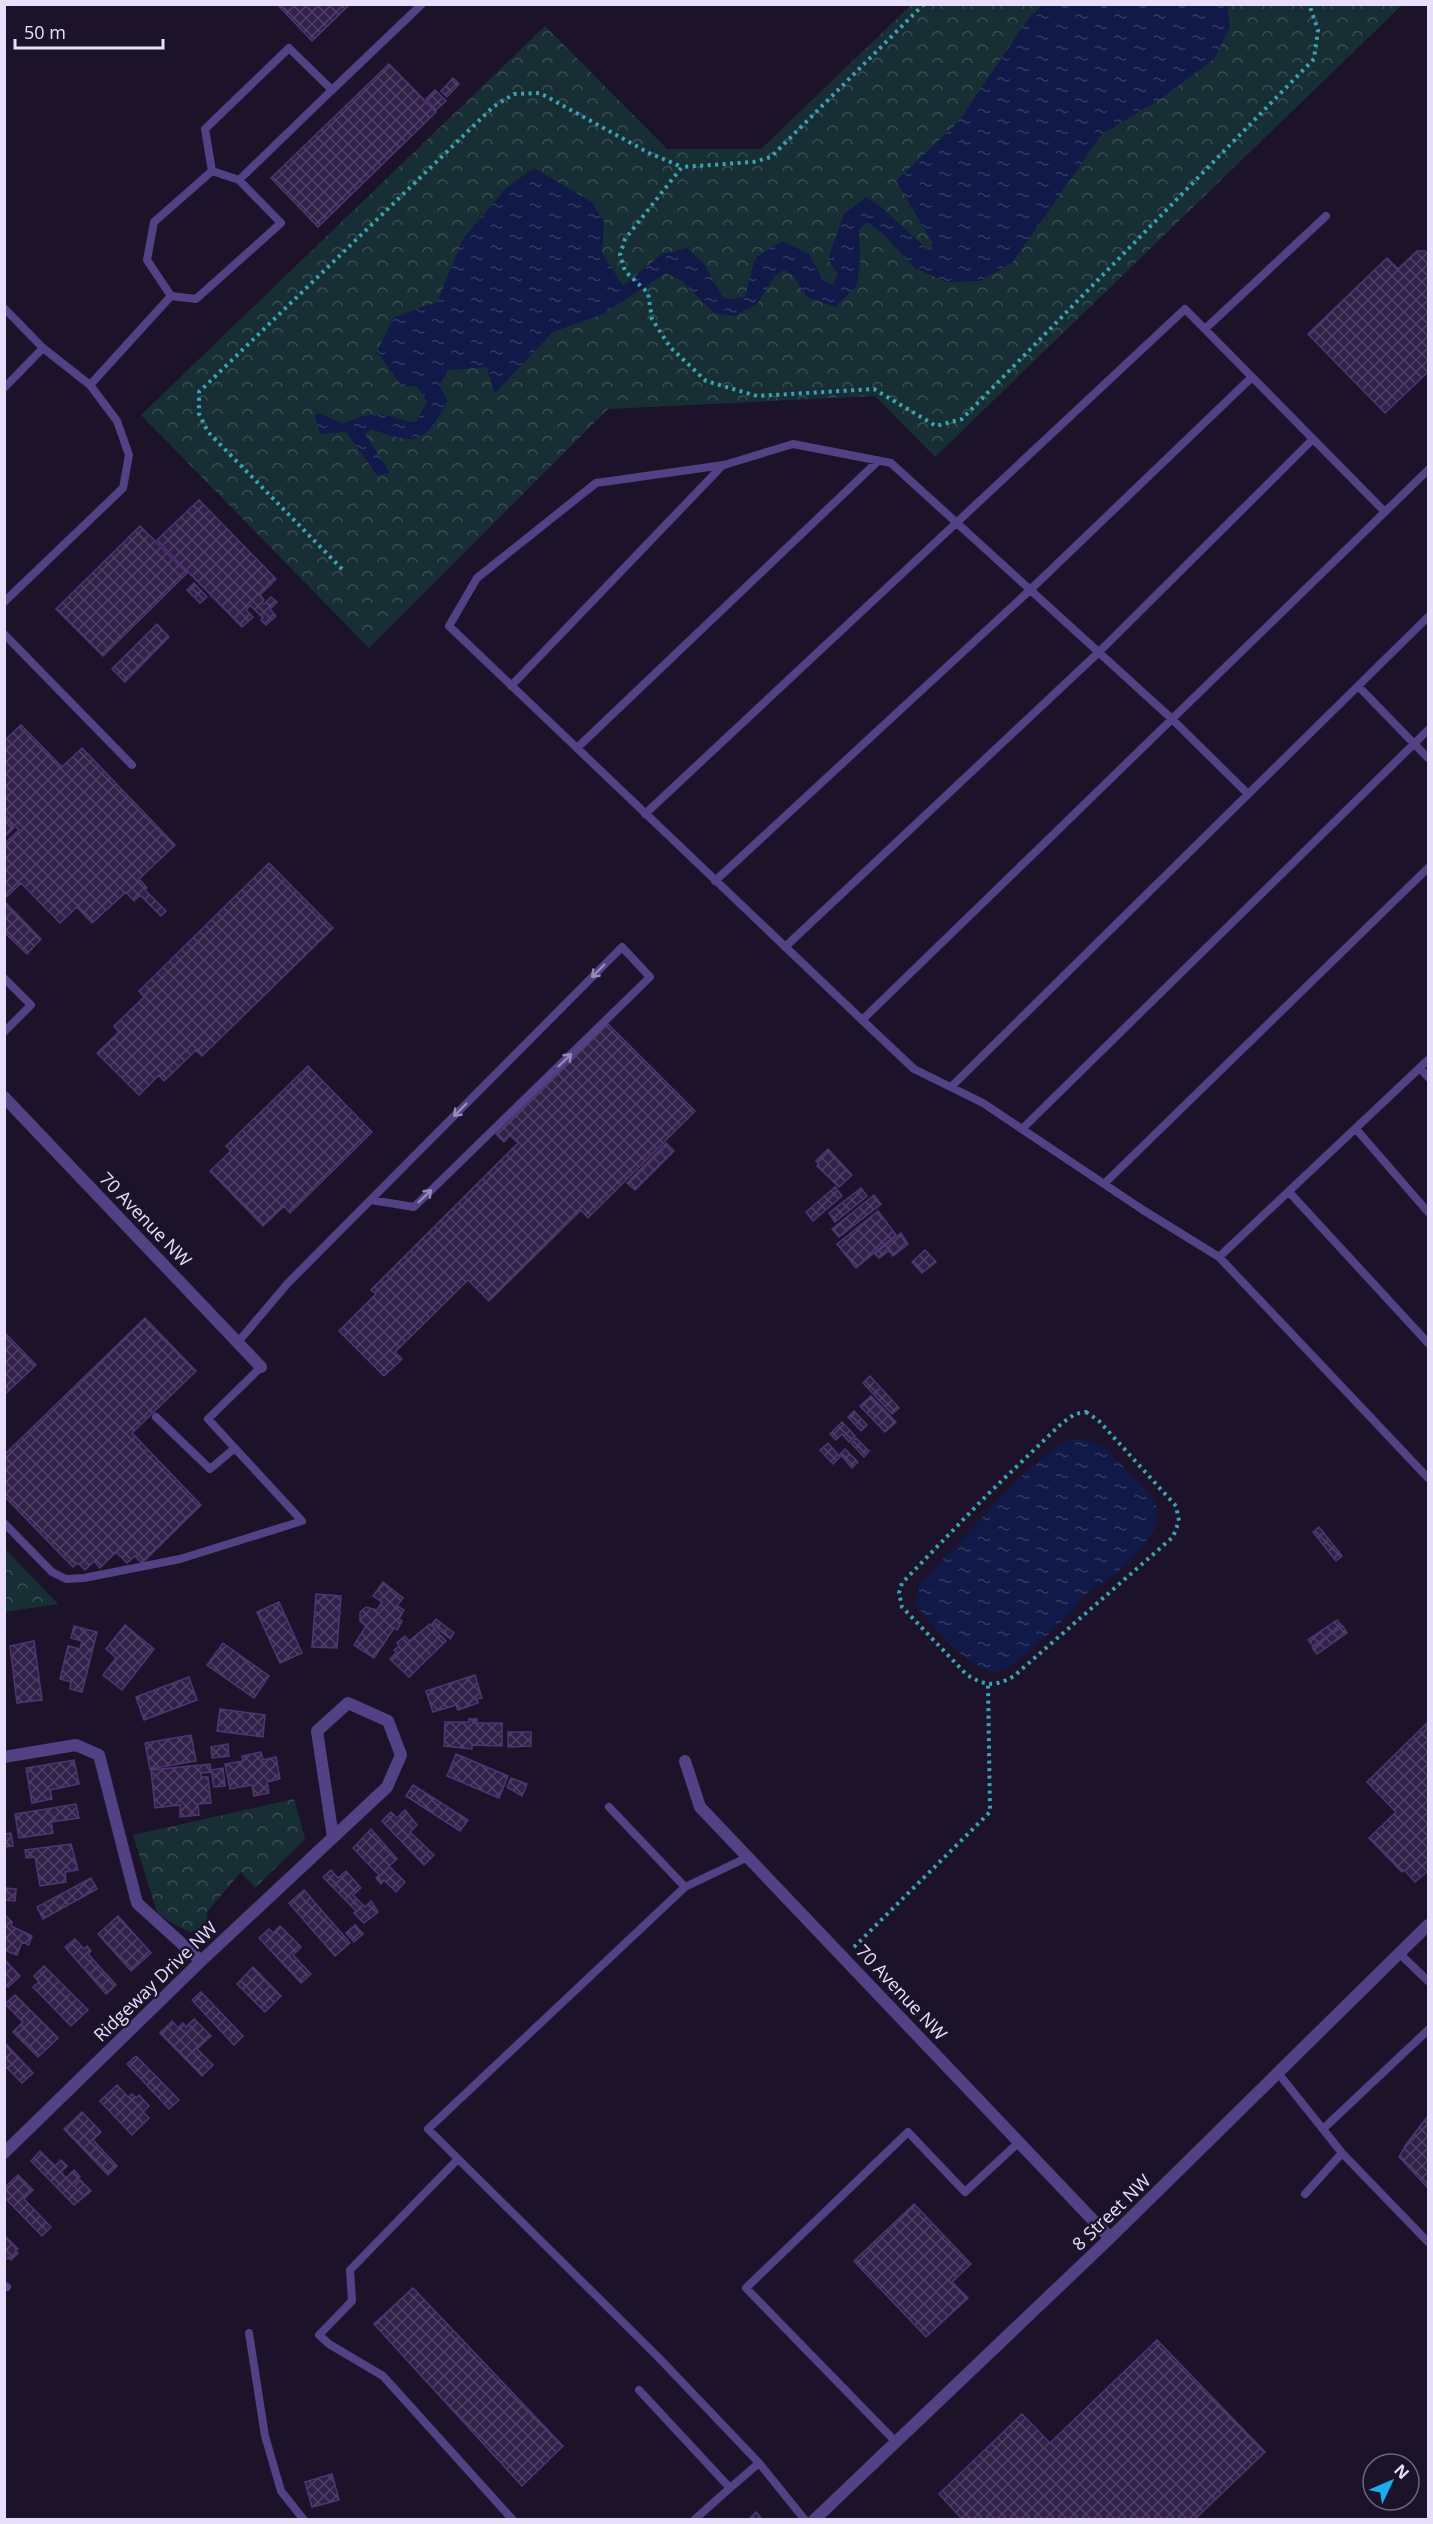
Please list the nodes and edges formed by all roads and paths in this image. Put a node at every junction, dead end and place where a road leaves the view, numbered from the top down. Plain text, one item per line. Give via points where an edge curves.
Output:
1 (422, 4) edge
2 (924, 4) edge
3 (1309, 4) edge
4 (332, 90) junction
5 (682, 166) junction
6 (212, 171) junction
7 (239, 180) junction
8 (1326, 216) dead end
9 (171, 296) junction
10 (4, 308) edge
11 (1205, 329) junction
12 (43, 348) junction
13 (1252, 377) junction
14 (90, 385) junction
15 (4, 388) edge
16 (1313, 439) junction
17 (878, 461) junction
18 (723, 465) junction
19 (1428, 470) edge
20 (1385, 512) junction
21 (956, 523) junction
22 (342, 569) dead end
23 (1030, 590) junction
24 (4, 602) edge
25 (1428, 617) edge
26 (4, 634) edge
27 (1099, 652) junction
28 (511, 686) junction
29 (1358, 686) junction
30 (1172, 719) junction
31 (1428, 730) edge
32 (1414, 744) junction
33 (577, 748) junction
34 (1428, 758) edge
35 (132, 765) dead end
36 (1248, 794) junction
37 (645, 814) junction
38 (1428, 868) edge
39 (716, 881) junction
40 (785, 947) junction
41 (4, 978) edge
42 (862, 1020) junction
43 (4, 1032) edge
44 (1428, 1060) edge
45 (1420, 1068) junction
46 (1428, 1077) edge
47 (951, 1087) junction
48 (4, 1096) edge
49 (1022, 1129) junction
50 (1356, 1129) junction
51 (1104, 1184) junction
52 (1289, 1192) junction
53 (371, 1200) junction
54 (1428, 1212) edge
55 (1220, 1257) junction
56 (238, 1342) junction
57 (1428, 1344) edge
58 (261, 1367) joint
59 (156, 1417) dead end
60 (235, 1448) junction
61 (1428, 1478) edge
62 (4, 1523) edge
63 (988, 1684) junction
64 (4, 1757) edge
65 (684, 1761) dead end
66 (609, 1807) dead end
67 (333, 1837) junction
68 (748, 1857) junction
69 (685, 1887) junction
70 (1428, 1925) edge
71 (1400, 1953) junction
72 (844, 1957) junction
73 (201, 1961) junction
74 (1428, 1981) edge
75 (1428, 2030) edge
76 (1278, 2073) junction
77 (1323, 2129) junction
78 (1019, 2142) junction
79 (4, 2153) edge
80 (1342, 2153) junction
81 (458, 2159) junction
82 (1305, 2194) dead end
83 (1110, 2238) junction
84 (1428, 2242) edge
85 (249, 2333) dead end
86 (639, 2390) dead end
87 (896, 2442) junction
88 (759, 2463) junction
89 (730, 2488) junction
90 (304, 2520) edge
91 (513, 2520) edge
92 (694, 2520) edge
93 (805, 2520) edge
94 (814, 2520) edge

1 - 4 lane
2 - 5 path via 771,157 753,162
3 - 5 path via 1318,30 1314,59 962,419 936,426 874,389 757,396 706,381 670,347 652,319 648,293 625,271 620,255 625,239
4 - 6 lane via 289,48 205,129
4 - 7 lane
5 - 22 path via 649,153 540,93 514,94 493,106 199,392 199,414 208,432
6 - 7 lane
6 - 9 lane via 154,222 147,260
7 - 9 lane via 281,223 196,299
8 - 11 lane
9 - 14 lane
10 - 12 lane
11 - 13 lane
11 - 21 lane via 1185,309
12 - 14 lane
12 - 15 lane
13 - 16 lane
13 - 23 lane
14 - 24 lane via 117,421 129,455 123,488
16 - 20 lane
16 - 27 lane
17 - 18 lane via 793,444
17 - 21 lane via 891,464
17 - 33 lane
18 - 28 lane
18 - 28 lane via 596,483 477,578 449,626
19 - 20 lane
20 - 30 lane
21 - 23 lane
21 - 37 lane
23 - 27 lane
23 - 39 lane
25 - 29 lane
26 - 35 lane
27 - 30 lane
27 - 40 lane
28 - 33 lane
29 - 32 lane
29 - 36 lane
30 - 36 lane
30 - 42 lane
31 - 32 lane
32 - 34 lane
32 - 49 lane
33 - 37 lane
36 - 47 lane
37 - 39 lane
38 - 51 lane
39 - 40 lane
40 - 42 lane
41 - 43 lane via 31,1005
42 - 47 lane via 914,1069
44 - 45 lane
45 - 46 lane
45 - 50 lane
47 - 49 lane
48 - 56 street, 70 Avenue NW
49 - 51 lane
50 - 52 lane
50 - 54 lane
51 - 55 lane
52 - 55 lane
52 - 57 lane
53 -> 53 lane via 414,1207 650,977 622,947
53 - 56 lane via 288,1283
55 - 61 lane
56 - 58 street, 70 Avenue NW
58 - 60 lane via 208,1419
59 - 60 lane via 210,1470
60 - 62 lane via 303,1521 180,1559 66,1579 52,1572
63 - 63 path via 967,1675 902,1607 902,1583 1061,1424 1086,1412 1160,1486 1176,1506 1179,1521 1173,1537 1157,1553 1014,1676 1000,1684
63 - 72 path via 990,1812
64 - 73 street via 76,1745 99,1755 137,1904
65 - 68 street, 70 Avenue NW via 700,1807
66 - 69 lane
67 - 67 street, Ridgeway Drive NW via 387,1786 401,1755 388,1721 348,1703 317,1731
67 - 73 street, Ridgeway Drive NW
68 - 69 lane
68 - 72 street, 70 Avenue NW
69 - 81 lane via 428,2129
70 - 71 street, 8 Street NW
71 - 74 lane
71 - 76 street, 8 Street NW
72 - 78 street, 70 Avenue NW
73 - 79 street, Ridgeway Drive NW
75 - 77 lane
76 - 77 lane
76 - 83 street, 8 Street NW
77 - 80 lane
78 - 83 street, 70 Avenue NW
78 - 87 lane via 965,2192 908,2132 746,2288
80 - 82 lane
80 - 84 lane
81 - 88 lane
81 - 91 lane via 350,2270 352,2301 319,2335 383,2376
83 - 87 street, 8 Street NW
85 - 90 lane via 265,2436 281,2492
86 - 89 lane
87 - 94 street, 8 Street NW
88 - 89 lane
88 - 93 lane
89 - 92 lane

